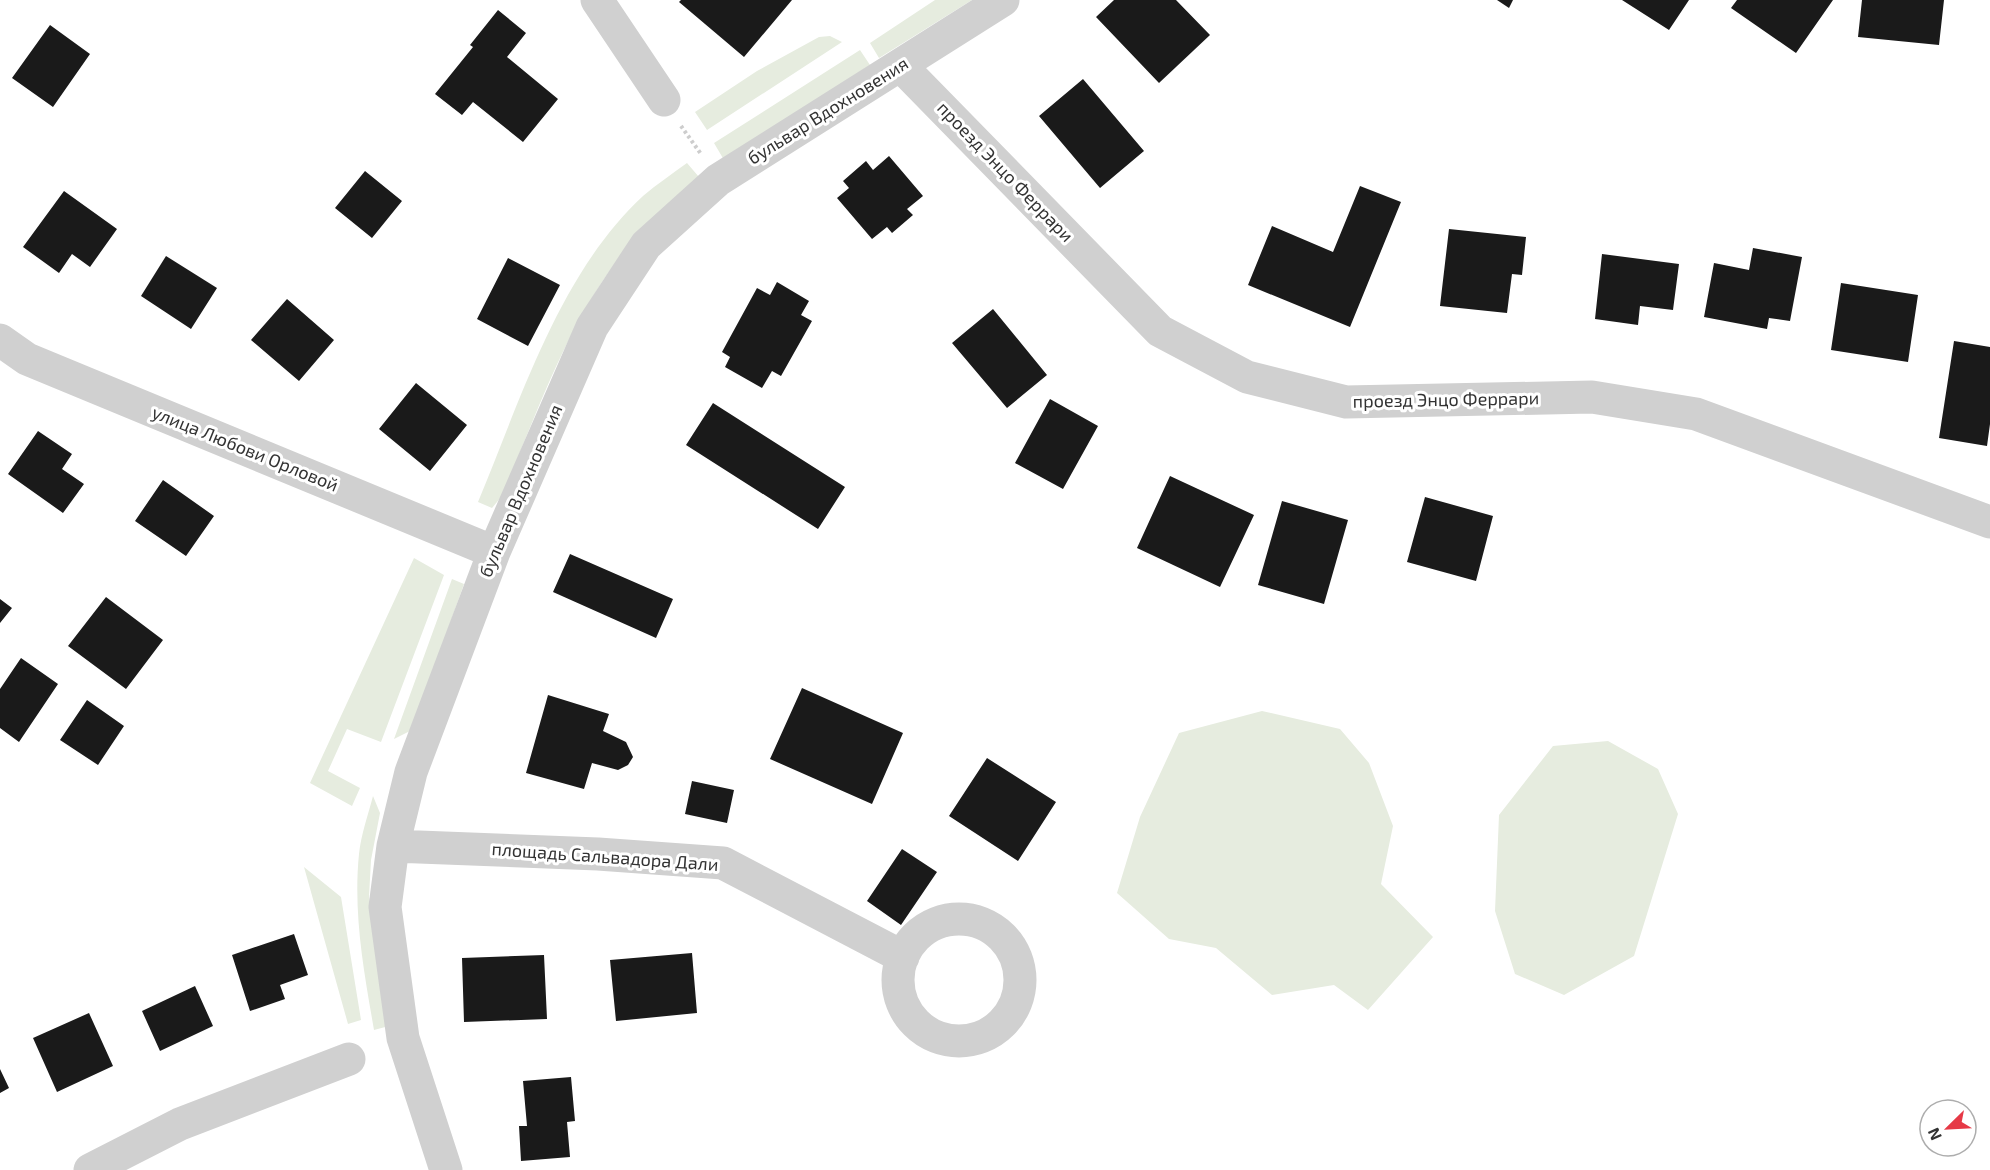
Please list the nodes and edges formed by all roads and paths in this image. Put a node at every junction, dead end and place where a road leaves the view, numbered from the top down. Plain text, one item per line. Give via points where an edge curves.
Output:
1 (597, 0) edge
2 (1003, 0) edge
3 (900, 65) junction
4 (664, 100) joint
5 (718, 180) junction
6 (0, 340) edge
7 (1990, 522) edge
8 (494, 552) junction
9 (393, 846) junction
10 (903, 957) dead end
11 (349, 1059) dead end
12 (90, 1170) edge
13 (446, 1170) edge

1 - 4 street
2 - 3 street, бульвар Вдохновения
3 - 5 street, бульвар Вдохновения
3 - 7 street, проезд Энцо Феррари via 1160,331 1247,377 1346,402 1592,397 1696,414
4 - 5 path
5 - 8 street, бульвар Вдохновения via 646,245 592,327
6 - 8 street, улица Любови Орловой via 27,359
8 - 9 street, бульвар Вдохновения via 411,772
9 - 10 street, площадь Сальвадора Дали via 723,863
9 - 13 street, бульвар Вдохновения via 385,907 404,1038
11 - 12 street via 180,1124

